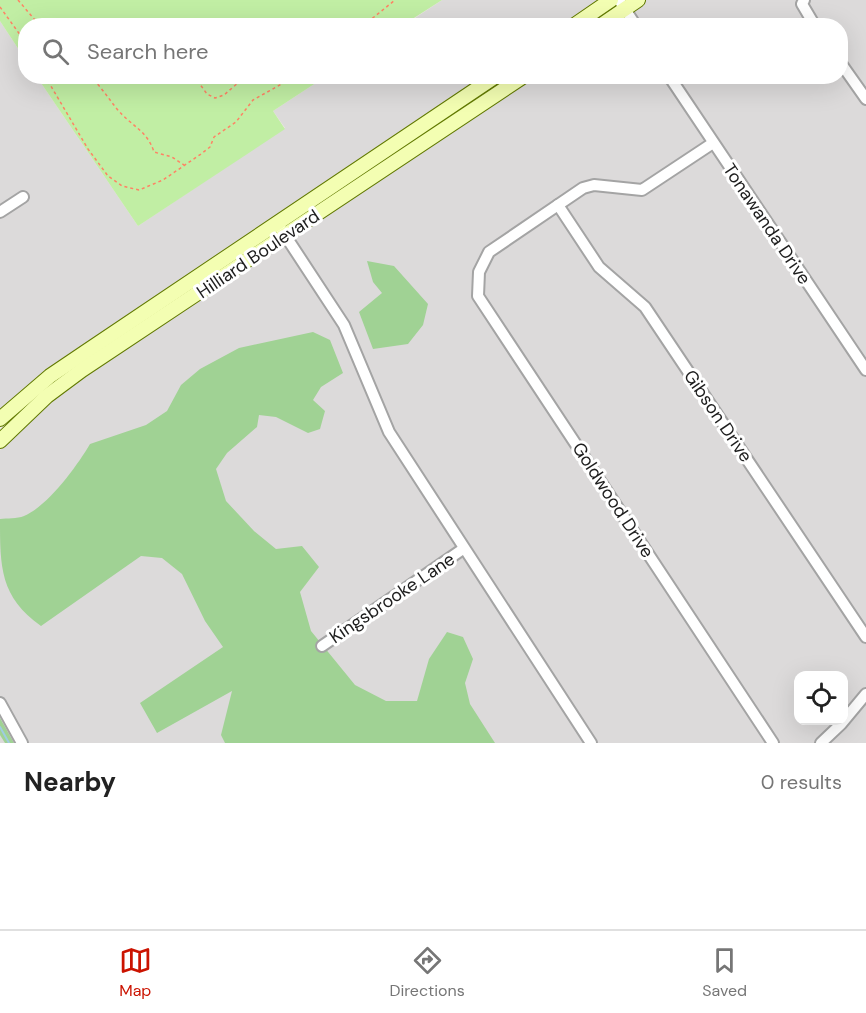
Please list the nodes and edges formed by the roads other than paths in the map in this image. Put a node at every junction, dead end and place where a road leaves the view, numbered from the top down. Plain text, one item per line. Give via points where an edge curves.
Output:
1 (611, 0) edge
2 (638, 0) edge
3 (804, 0) edge
4 (622, 4) edge
5 (585, 18) edge
6 (608, 18) edge
7 (631, 18) edge
8 (810, 18) edge
9 (848, 73) edge
10 (484, 84) edge
11 (512, 84) edge
12 (674, 84) edge
13 (866, 99) edge
14 (713, 143) junction
15 (23, 197) dead end
16 (558, 205) junction
17 (0, 212) edge
18 (278, 223) junction
19 (286, 236) junction
20 (866, 370) edge
21 (0, 419) edge
22 (0, 441) edge
23 (463, 549) junction
24 (866, 637) edge
25 (322, 646) dead end
26 (866, 694) edge
27 (0, 703) edge
28 (22, 743) edge
29 (591, 743) edge
30 (773, 743) edge
31 (821, 743) edge

1 - 5 main road
2 - 4 main road
3 - 8 street via 802,4
4 - 6 main road
4 - 7 street
9 - 13 street
10 - 18 main road, Hilliard Boulevard
11 - 19 main road, Hilliard Boulevard
12 - 14 street, Tonawanda Drive
14 - 16 street via 642,190 594,185
14 - 20 street, Tonawanda Drive
15 - 17 street
16 - 24 street, Gibson Drive via 599,267 645,307
16 - 30 street, Goldwood Drive via 489,252 479,272 478,296
18 - 19 street
18 - 21 main road, Hilliard Boulevard via 50,376
19 - 22 main road, Hilliard Boulevard via 82,370
19 - 23 street via 344,325 388,432
23 - 25 street, Kingsbrooke Lane
23 - 29 street
26 - 31 street
27 - 28 street

